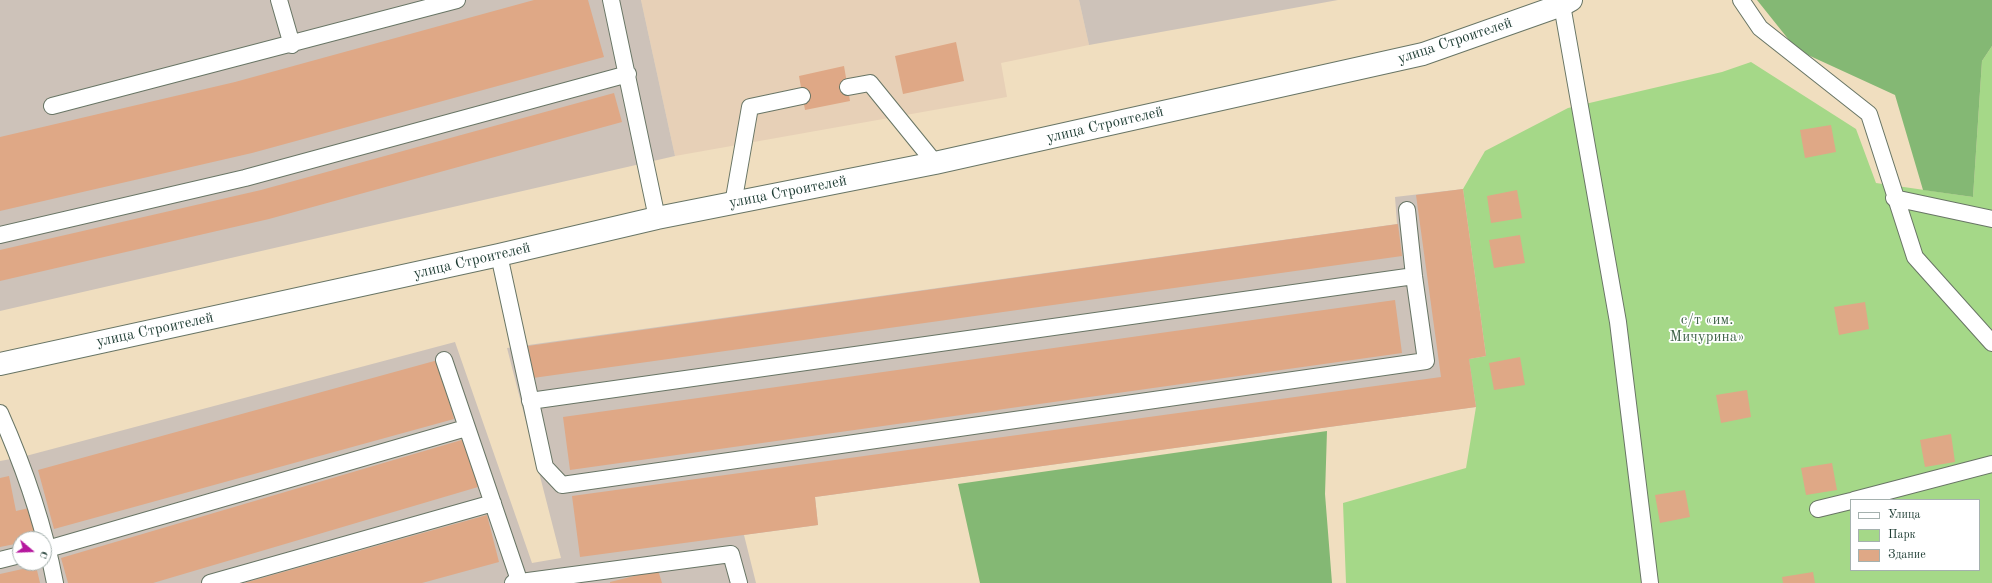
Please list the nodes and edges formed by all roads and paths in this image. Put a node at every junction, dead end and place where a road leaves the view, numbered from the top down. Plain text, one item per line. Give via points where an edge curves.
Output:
1 (279, 0) edge
2 (457, 0) edge
3 (611, 0) edge
4 (1742, 0) edge
5 (1566, 3) edge
6 (292, 45) junction
7 (628, 74) junction
8 (848, 87) dead end
9 (802, 96) dead end
10 (52, 106) dead end
11 (935, 163) junction
12 (1894, 198) junction
13 (733, 204) junction
14 (1407, 210) dead end
15 (657, 218) junction
16 (1992, 219) edge
17 (0, 235) edge
18 (499, 255) junction
19 (1414, 276) junction
20 (1992, 343) edge
21 (444, 360) dead end
22 (0, 364) edge
23 (530, 401) junction
24 (0, 413) edge
25 (466, 428) junction
26 (1992, 464) edge
27 (1858, 499) edge
28 (1850, 501) edge
29 (492, 503) junction
30 (1818, 509) dead end
31 (40, 531) edge
32 (52, 548) edge
33 (12, 557) edge
34 (0, 560) edge
35 (52, 571) edge
36 (518, 582) edge
37 (55, 583) edge
38 (210, 583) edge
39 (739, 583) edge
40 (1650, 583) edge

1 - 6 lane
2 - 6 lane
3 - 7 lane
4 - 12 lane via 1760,28 1869,114
5 - 11 main road, улица Строителей via 1423,54
5 - 40 lane via 1618,322
6 - 10 lane
7 - 15 lane
7 - 17 lane via 246,178
8 - 11 lane via 870,83
9 - 13 lane via 750,107
11 - 13 main road, улица Строителей
12 - 16 lane
12 - 20 lane via 1915,257
13 - 15 main road, улица Строителей
14 - 19 lane
15 - 18 main road, улица Строителей
18 - 22 main road, улица Строителей
18 - 23 lane
19 - 23 lane
19 - 23 lane via 1426,361 562,485 545,467
21 - 25 lane
24 - 31 lane via 15,447
25 - 29 lane
25 - 32 lane
26 - 27 lane
28 - 30 lane
29 - 36 lane
29 - 38 lane
33 - 34 lane
35 - 37 lane
36 - 39 lane via 731,554

